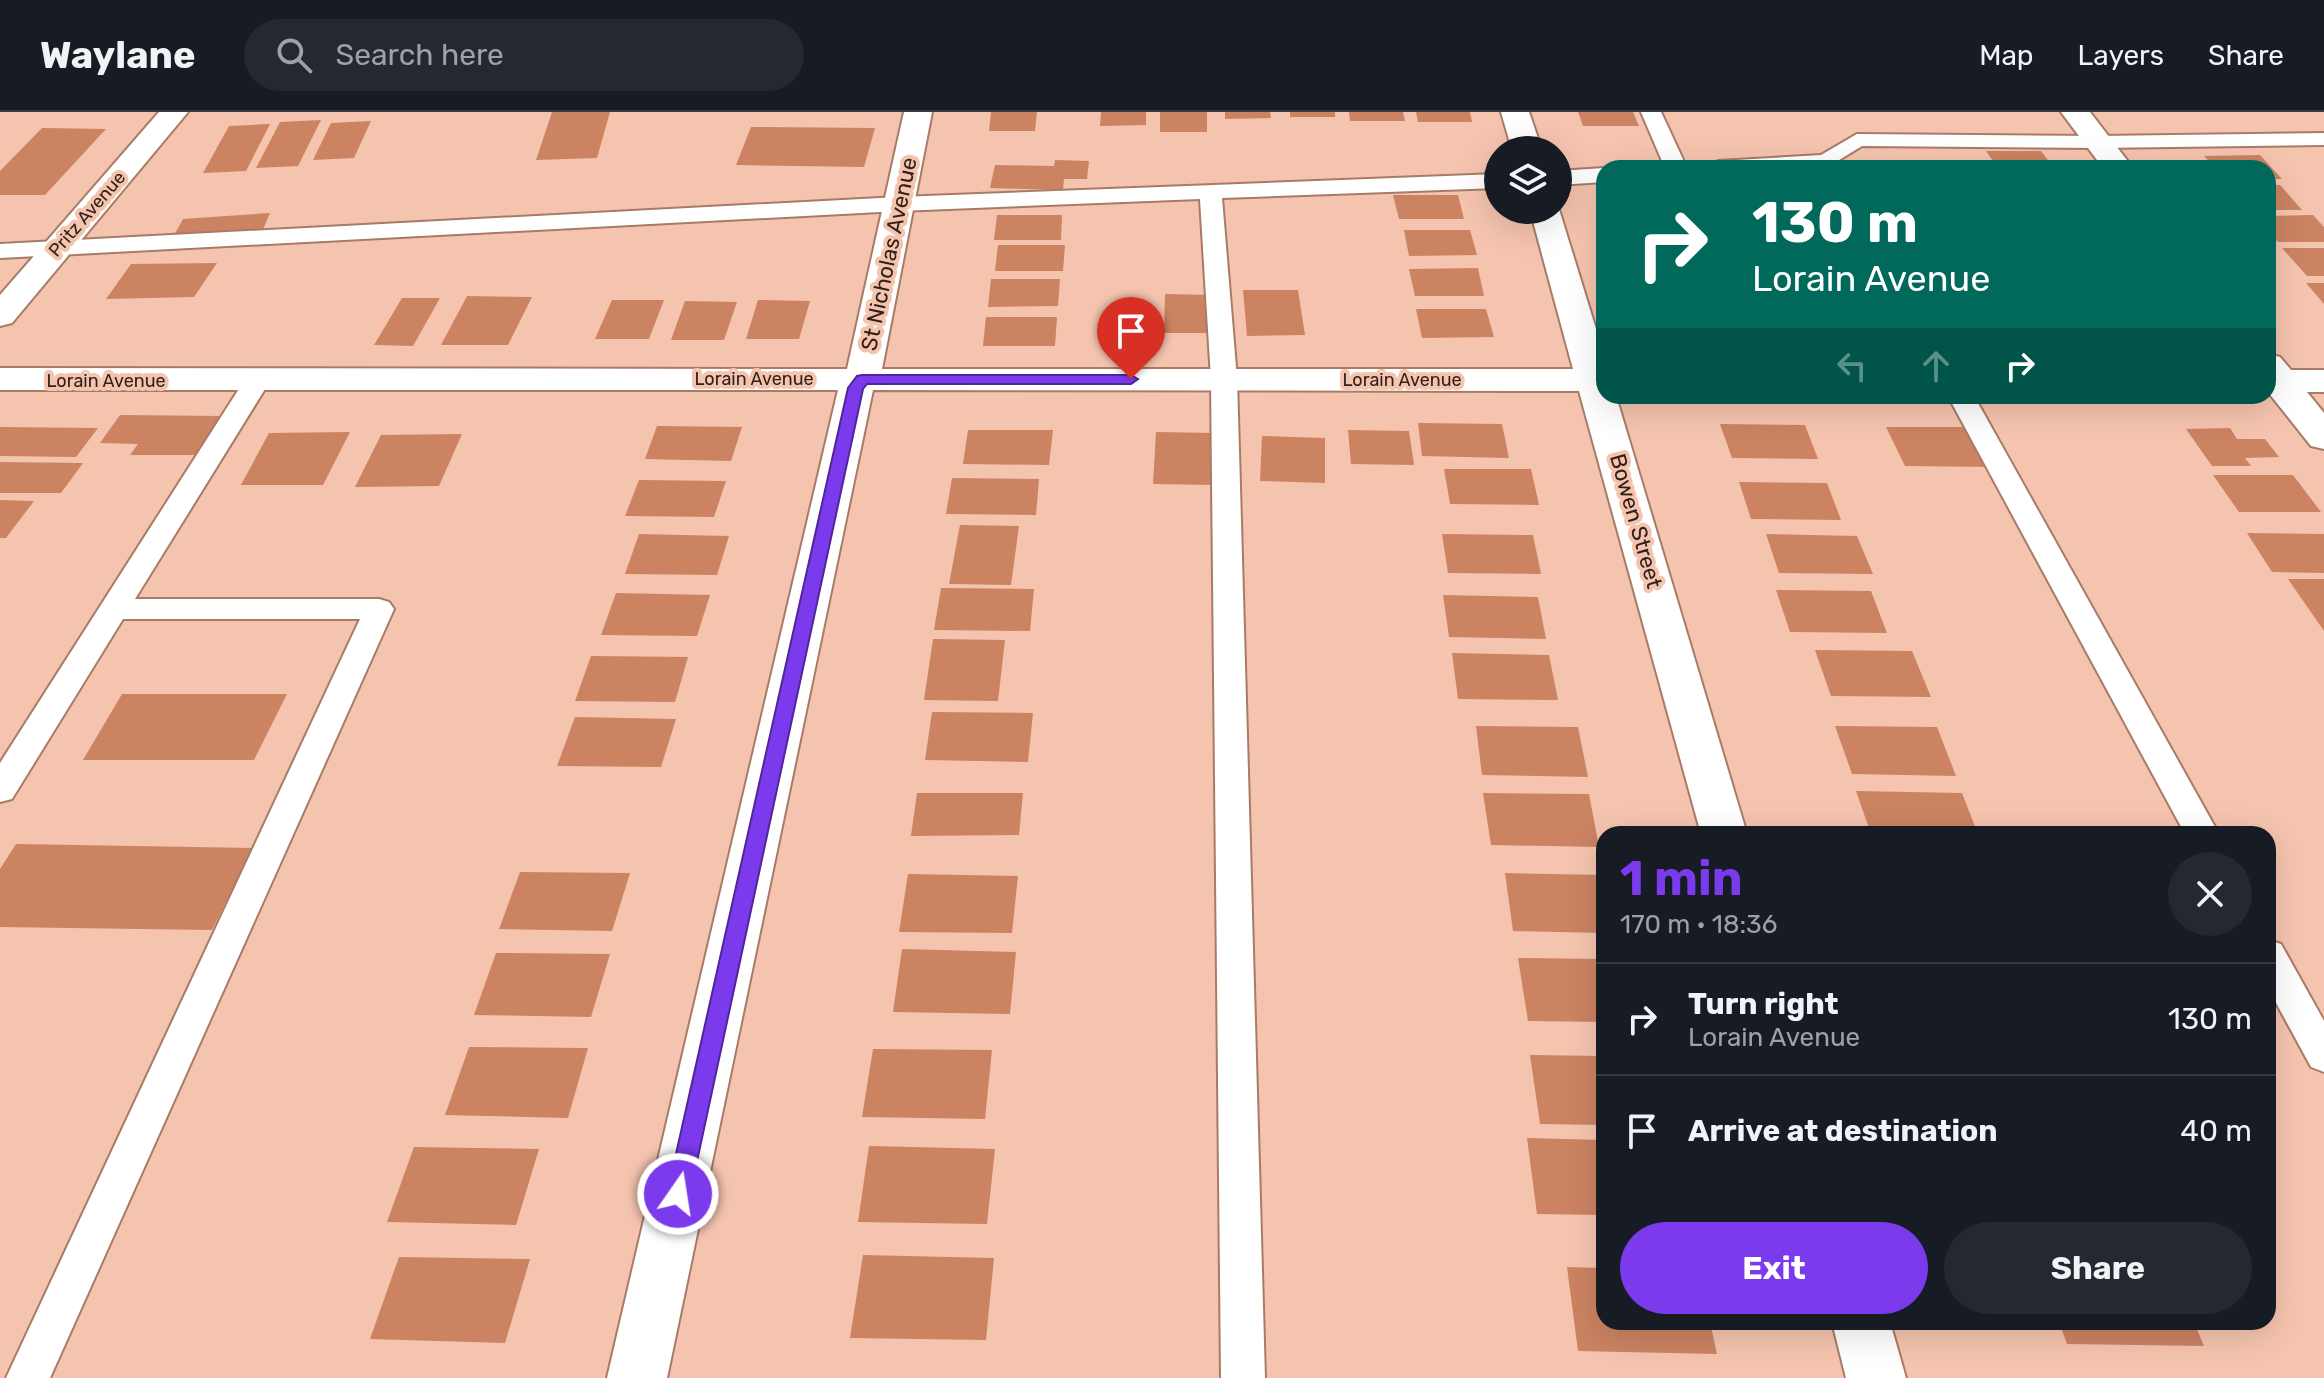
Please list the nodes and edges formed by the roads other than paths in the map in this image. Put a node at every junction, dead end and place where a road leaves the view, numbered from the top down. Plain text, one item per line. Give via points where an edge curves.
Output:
1 (174, 112) edge
2 (918, 112) edge
3 (1515, 112) edge
4 (1651, 112) edge
5 (2075, 112) edge
6 (1523, 136) edge
7 (2324, 139) edge
8 (2098, 142) junction
9 (1672, 160) edge
10 (1834, 160) edge
11 (2112, 160) edge
12 (1596, 176) edge
13 (1572, 177) edge
14 (1484, 182) edge
15 (1211, 194) junction
16 (899, 204) junction
17 (1549, 224) edge
18 (54, 250) junction
19 (0, 251) edge
20 (0, 316) edge
21 (1596, 371) edge
22 (2276, 375) edge
23 (0, 379) edge
24 (862, 379) junction
25 (1224, 379) junction
26 (1596, 380) edge
27 (2276, 380) edge
28 (257, 381) junction
29 (2324, 381) edge
30 (1605, 404) edge
31 (1965, 404) edge
32 (2324, 438) edge
33 (114, 609) junction
34 (0, 790) edge
35 (1722, 826) edge
36 (2198, 826) edge
37 (2276, 969) edge
38 (2324, 1056) edge
39 (1863, 1330) edge
40 (28, 1378) edge
41 (637, 1378) edge
42 (1243, 1378) edge
43 (1876, 1378) edge

1 - 18 street, Pritz Avenue
2 - 16 street, St Nicholas Avenue
3 - 6 street
4 - 9 lane
5 - 8 street
7 - 8 lane
8 - 10 lane via 1857,140
8 - 11 street
12 - 13 lane
14 - 15 lane
15 - 16 lane
15 - 25 lane
16 - 18 lane
16 - 24 street, St Nicholas Avenue
17 - 21 street, Bowen Street
18 - 19 lane
18 - 20 street, Pritz Avenue
22 - 29 street
23 - 28 street, Lorain Avenue
24 - 25 street, Lorain Avenue
24 - 28 street, Lorain Avenue
24 - 41 street, St Nicholas Avenue
25 - 26 street, Lorain Avenue
25 - 42 lane
27 - 32 street
28 - 33 lane
30 - 35 street, Bowen Street
31 - 36 lane
33 - 34 lane
33 - 40 lane via 379,609
37 - 38 lane
39 - 43 street

